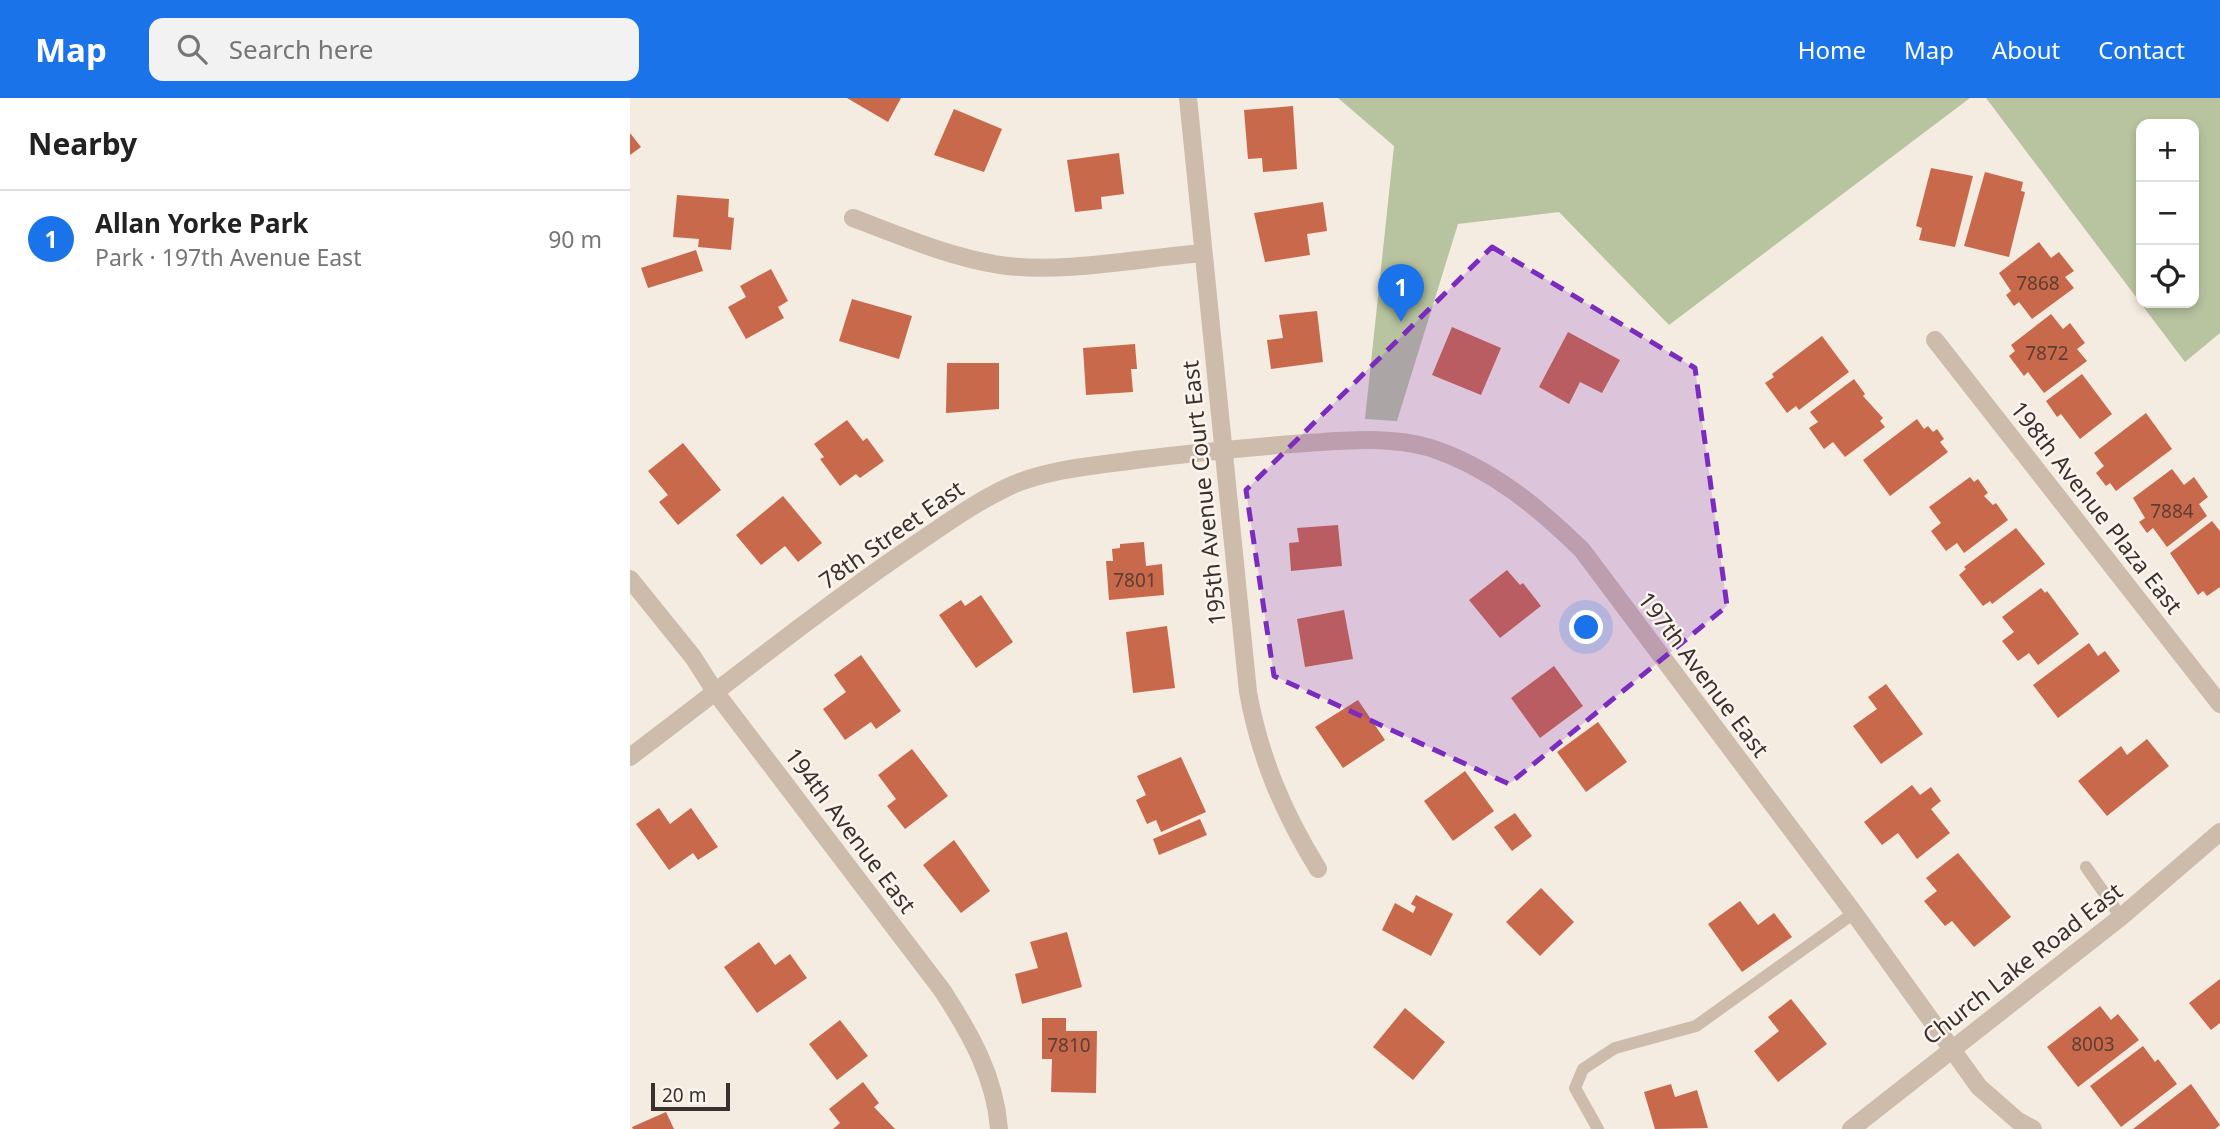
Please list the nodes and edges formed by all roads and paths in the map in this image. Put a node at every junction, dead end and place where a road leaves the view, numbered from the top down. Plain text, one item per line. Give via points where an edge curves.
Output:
1 (1188, 98) edge
2 (853, 218) dead end
3 (1203, 253) junction
4 (1935, 340) dead end
5 (1223, 448) junction
6 (630, 579) edge
7 (716, 693) junction
8 (2220, 704) edge
9 (630, 757) edge
10 (2220, 832) edge
11 (2086, 867) dead end
12 (1318, 869) dead end
13 (1854, 913) junction
14 (2121, 917) junction
15 (1952, 1049) junction
16 (999, 1129) edge
17 (1598, 1129) edge
18 (1851, 1129) edge
19 (2033, 1129) edge

1 - 3 street, 195th Avenue Court East
2 - 3 street via 959,257 1003,265 1048,267
3 - 5 street, 195th Avenue Court East
4 - 8 street, 198th Avenue Plaza East
5 - 7 street, 78th Street East via 1098,466 1011,485 860,582
5 - 12 street, 195th Avenue Court East via 1254,724 1273,786
5 - 13 street, 197th Avenue East via 1351,440 1430,448 1501,482 1541,510 1582,550
6 - 7 street, 194th Avenue East
7 - 9 street, 78th Street East
7 - 16 street, 194th Avenue East via 942,990 967,1029 988,1077
10 - 14 street, Church Lake Road East
11 - 14 lane
13 - 15 street, 197th Avenue East
13 - 17 lane via 1696,1026 1615,1048 1583,1069 1575,1088
14 - 15 street, Church Lake Road East
15 - 18 street, Church Lake Road East
15 - 19 street, 197th Avenue East via 1979,1087

